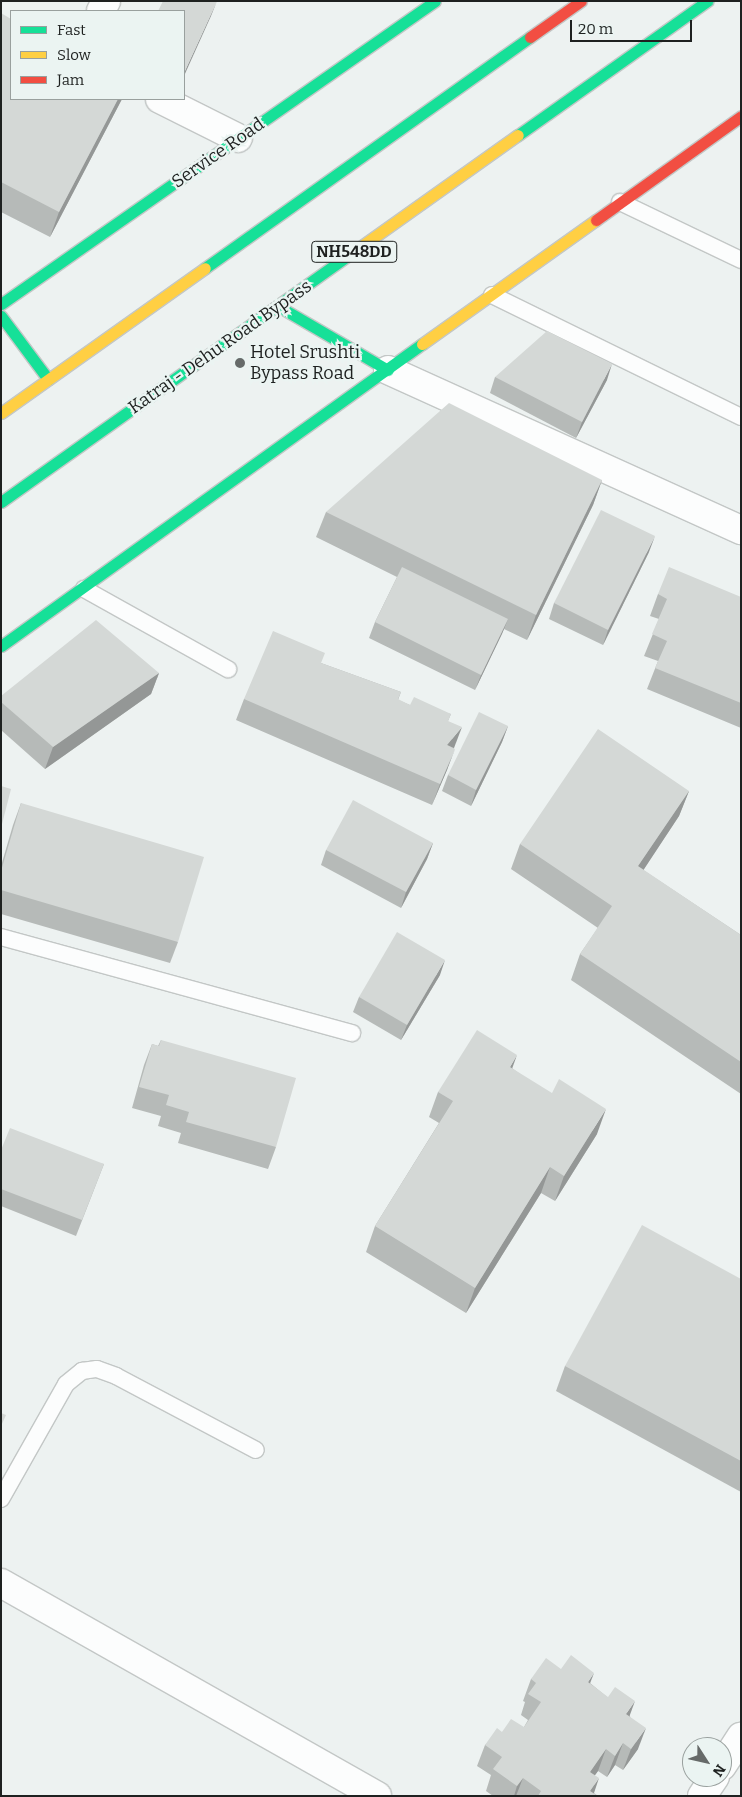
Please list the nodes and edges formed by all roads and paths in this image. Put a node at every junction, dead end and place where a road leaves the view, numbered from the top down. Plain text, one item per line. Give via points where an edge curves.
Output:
1 (435, 1) edge
2 (581, 1) edge
3 (707, 1) edge
4 (162, 100) edge
5 (741, 116) edge
6 (238, 138) junction
7 (620, 202) junction
8 (741, 260) edge
9 (492, 295) junction
10 (1, 304) edge
11 (278, 306) junction
12 (1, 316) edge
13 (388, 370) junction
14 (48, 379) junction
15 (1, 413) edge
16 (741, 417) edge
17 (1, 502) edge
18 (741, 530) edge
19 (84, 589) junction
20 (1, 646) edge
21 (228, 669) dead end
22 (1, 937) edge
23 (352, 1033) dead end
24 (256, 1450) dead end
25 (1, 1498) edge
26 (1, 1583) edge
27 (741, 1737) edge
28 (732, 1751) edge
29 (363, 1793) edge

1 - 6 main road, Service Road
2 - 14 main road
3 - 11 main road, Katraj - Dehu Road Bypass / NH548DD
4 - 6 street
5 - 7 main road
6 - 10 main road, Service Road
7 - 8 lane
7 - 9 main road
9 - 13 main road
9 - 16 lane
11 - 13 main road
11 - 17 main road, Katraj - Dehu Road Bypass / NH548DD
12 - 14 main road
13 - 18 street
13 - 19 main road
14 - 15 main road
19 - 20 main road
19 - 21 lane
22 - 23 lane
24 - 25 lane via 116,1376 97,1369 82,1371 66,1384
26 - 29 street
27 - 28 street

